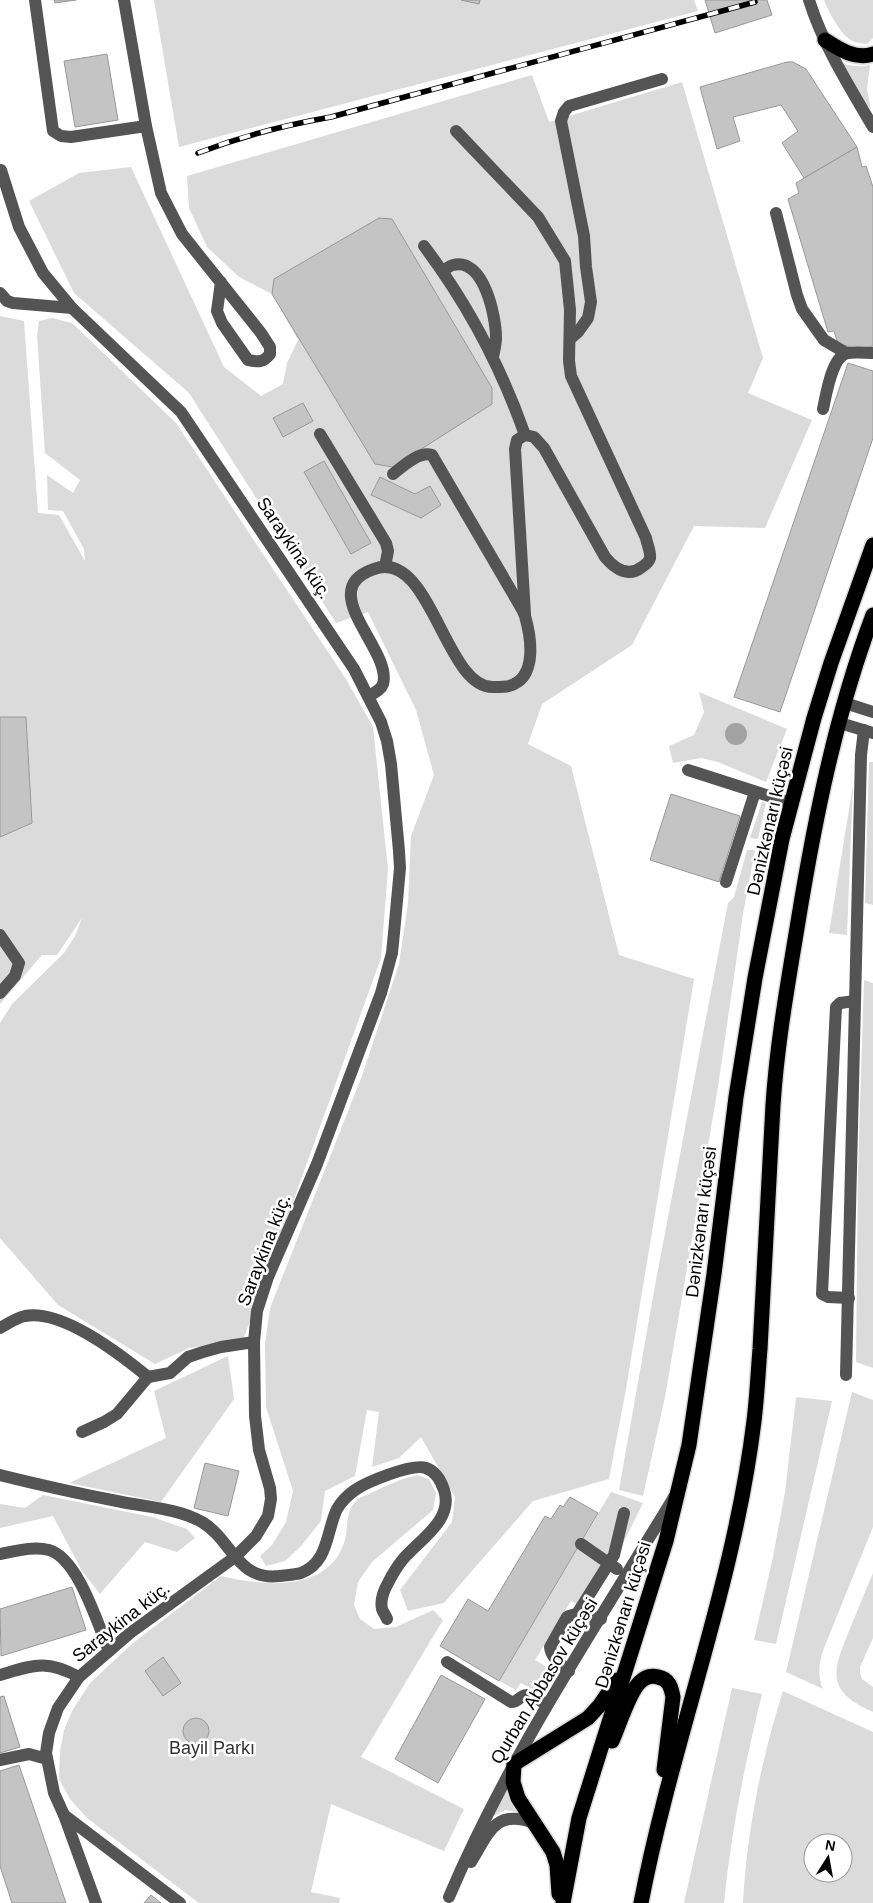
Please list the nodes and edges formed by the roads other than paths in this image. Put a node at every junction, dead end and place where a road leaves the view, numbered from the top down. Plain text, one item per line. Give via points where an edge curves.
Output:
1 (35, 0) edge
2 (124, 0) edge
3 (808, 0) edge
4 (825, 40) junction
5 (873, 54) edge
6 (662, 79) dead end
7 (146, 126) junction
8 (873, 127) edge
9 (456, 131) dead end
10 (1, 165) edge
11 (0, 189) edge
12 (776, 212) dead end
13 (424, 246) dead end
14 (565, 261) junction
15 (586, 267) junction
16 (442, 270) junction
17 (221, 282) junction
18 (0, 296) edge
19 (72, 308) junction
20 (570, 339) junction
21 (846, 353) junction
22 (873, 353) edge
23 (494, 357) junction
24 (822, 409) dead end
25 (320, 434) dead end
26 (525, 435) junction
27 (392, 474) dead end
28 (873, 545) edge
29 (385, 566) junction
30 (524, 614) junction
31 (873, 614) edge
32 (369, 696) junction
33 (845, 703) junction
34 (873, 712) edge
35 (840, 723) junction
36 (869, 732) edge
37 (688, 770) dead end
38 (755, 792) junction
39 (791, 803) junction
40 (726, 882) dead end
41 (0, 935) edge
42 (0, 993) edge
43 (855, 1001) junction
44 (849, 1298) junction
45 (0, 1328) edge
46 (254, 1342) junction
47 (846, 1376) dead end
48 (148, 1377) junction
49 (82, 1432) dead end
50 (0, 1475) edge
51 (680, 1488) junction
52 (624, 1513) dead end
53 (581, 1544) dead end
54 (0, 1554) edge
55 (235, 1557) junction
56 (613, 1566) junction
57 (577, 1614) junction
58 (387, 1618) dead end
59 (601, 1619) junction
60 (109, 1651) junction
61 (631, 1653) junction
62 (447, 1662) dead end
63 (569, 1671) junction
64 (0, 1675) edge
65 (79, 1677) junction
66 (547, 1705) junction
67 (47, 1759) junction
68 (0, 1760) edge
69 (514, 1764) junction
70 (64, 1815) junction
71 (579, 1818) junction
72 (532, 1822) junction
73 (657, 1826) junction
74 (95, 1838) junction
75 (82, 1864) junction
76 (448, 1900) edge
77 (96, 1903) edge
78 (180, 1903) edge
79 (559, 1903) edge
80 (563, 1903) edge
81 (641, 1903) edge

1 - 7 street via 53,131 71,137
2 - 7 street
3 - 4 street
4 - 5 highway via 853,55
4 - 8 street
6 - 15 street via 569,106 564,112 561,121 584,236
7 - 17 street via 161,193 182,234
9 - 14 street via 538,217
10 - 11 street
10 - 19 street via 26,244 43,273
12 - 21 street via 802,310 824,340
13 - 16 street
14 - 15 street
14 - 20 street
15 - 20 street via 591,302 588,318
16 - 23 street
16 - 23 street via 454,265 464,266 482,280 494,321
17 - 17 street via 217,312 222,323 248,360 266,360 270,347
18 - 19 street via 13,303
19 - 32 street, Saraykina küç. via 173,404 190,425 354,668
20 - 26 street via 571,376 646,538 650,558 646,565 637,572 625,573 613,568 544,448 534,437
21 - 22 street
21 - 24 street via 832,374
23 - 26 street
25 - 29 street via 386,543
26 - 30 street via 518,440 515,449
27 - 30 street via 426,453 432,455
28 - 39 highway, Dənizkənarı küçəsi via 834,655
29 - 30 street via 405,573 417,586 473,680 491,687 510,686 522,678 529,664 531,651
29 - 32 street via 362,575 352,592 351,605 382,667 382,684
31 - 33 highway
32 - 46 street, Saraykina küç. via 387,742 397,824 400,868 392,953 383,986 317,1164 268,1277 257,1311
33 - 34 street
33 - 35 highway
35 - 36 street
35 - 73 highway via 810,846 780,1037 773,1102 757,1390 749,1458 717,1605
36 - 43 street via 861,755
37 - 38 street
38 - 39 street
38 - 40 street
39 - 51 highway, Dənizkənarı küçəsi via 773,880 746,1032 695,1410
41 - 42 street via 19,963 15,976
43 - 44 street
43 - 44 street via 840,1002 836,1007 822,1294
44 - 47 street
45 - 48 street via 23,1316 56,1319 117,1352
46 - 48 street via 203,1352 188,1357 170,1373
46 - 55 street, Saraykina küç. via 257,1434 271,1499 265,1522
48 - 49 street via 117,1414
50 - 55 street via 181,1514 213,1530
51 - 59 street, Qurban Abbasov küçəsi
51 - 61 highway, Dənizkənarı küçəsi
52 - 56 street
53 - 56 street
54 - 60 street via 41,1549 52,1551 69,1565 81,1584
55 - 58 street via 246,1569 262,1575 274,1577 300,1573 317,1562 323,1553 343,1500 356,1490 404,1469 414,1466 425,1468 434,1472 441,1482 446,1507 442,1518 404,1558 388,1584 382,1609
55 - 60 street, Saraykina küç.
56 - 57 street
57 - 59 street
57 - 63 street via 567,1617 550,1647 553,1656
59 - 63 street, Qurban Abbasov küçəsi
60 - 65 street, Saraykina küç.
61 - 69 highway via 611,1691 588,1718
61 - 71 highway, Dənizkənarı küçəsi
62 - 66 street via 511,1702 530,1695
63 - 66 street, Qurban Abbasov küçəsi
64 - 65 street via 44,1665 63,1668
65 - 67 street, Saraykina küç. via 52,1722
66 - 69 street, Qurban Abbasov küçəsi
67 - 68 street via 28,1754
67 - 70 street, Saraykina küç. via 54,1793
69 - 72 highway via 514,1790
69 - 76 street, Qurban Abbasov küçəsi via 474,1838
70 - 74 street
70 - 75 street, Saraykina küç.
71 - 73 highway via 635,1688 653,1676 667,1681 673,1697
71 - 80 highway, Dənizkənarı küçəsi
72 - 76 street via 512,1817 499,1822
72 - 79 highway via 553,1852
73 - 81 highway
74 - 75 street via 83,1835 79,1838
74 - 78 street
75 - 77 street

